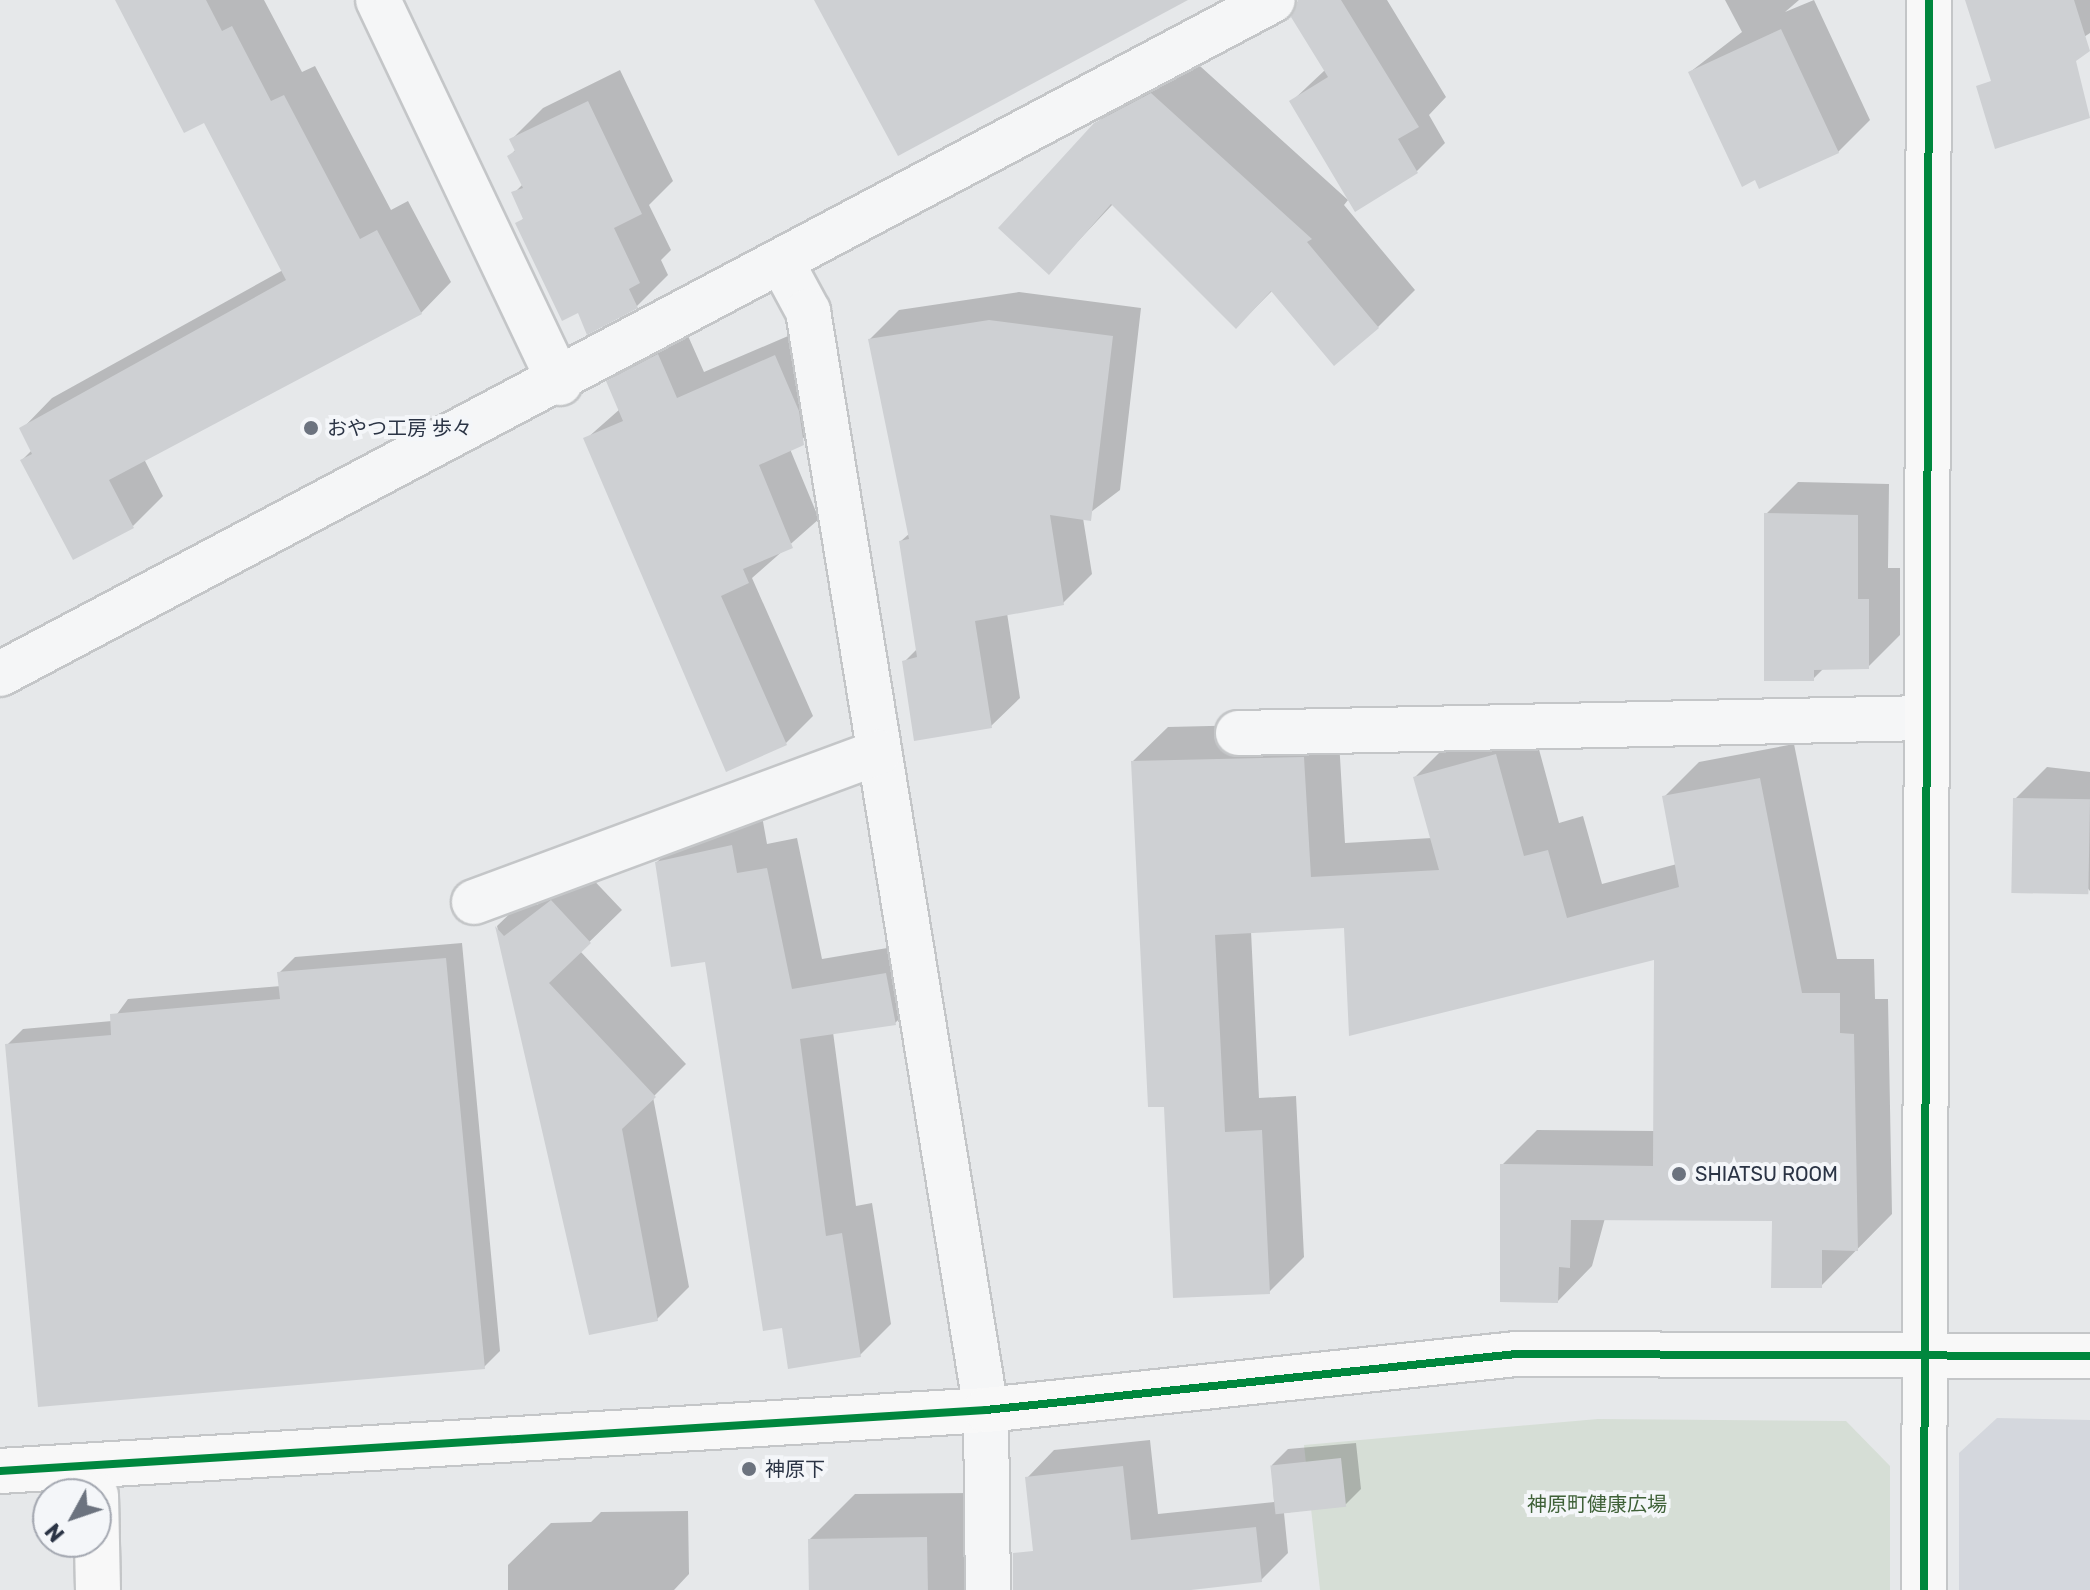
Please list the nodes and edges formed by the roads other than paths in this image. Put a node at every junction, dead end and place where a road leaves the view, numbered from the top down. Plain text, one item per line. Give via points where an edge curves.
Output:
1 (378, 0) edge
2 (1273, 0) edge
3 (1929, 0) edge
4 (782, 263) junction
5 (560, 383) junction
6 (0, 674) edge
7 (1926, 718) junction
8 (1238, 733) dead end
9 (879, 752) junction
10 (474, 902) dead end
11 (1924, 1353) junction
12 (2090, 1356) edge
13 (986, 1410) junction
14 (0, 1471) edge
15 (48, 1478) edge
16 (112, 1484) edge
17 (97, 1558) edge
18 (98, 1590) edge
19 (988, 1590) edge
20 (1924, 1590) edge

1 - 5 street
2 - 4 street
3 - 7 street
4 - 5 street
4 - 9 street via 808,311
5 - 6 street
7 - 8 street
7 - 11 street
9 - 10 street
9 - 13 street
11 - 12 street
11 - 13 street via 1516,1354
11 - 20 street
13 - 16 street
13 - 19 street
14 - 15 street
17 - 18 street

